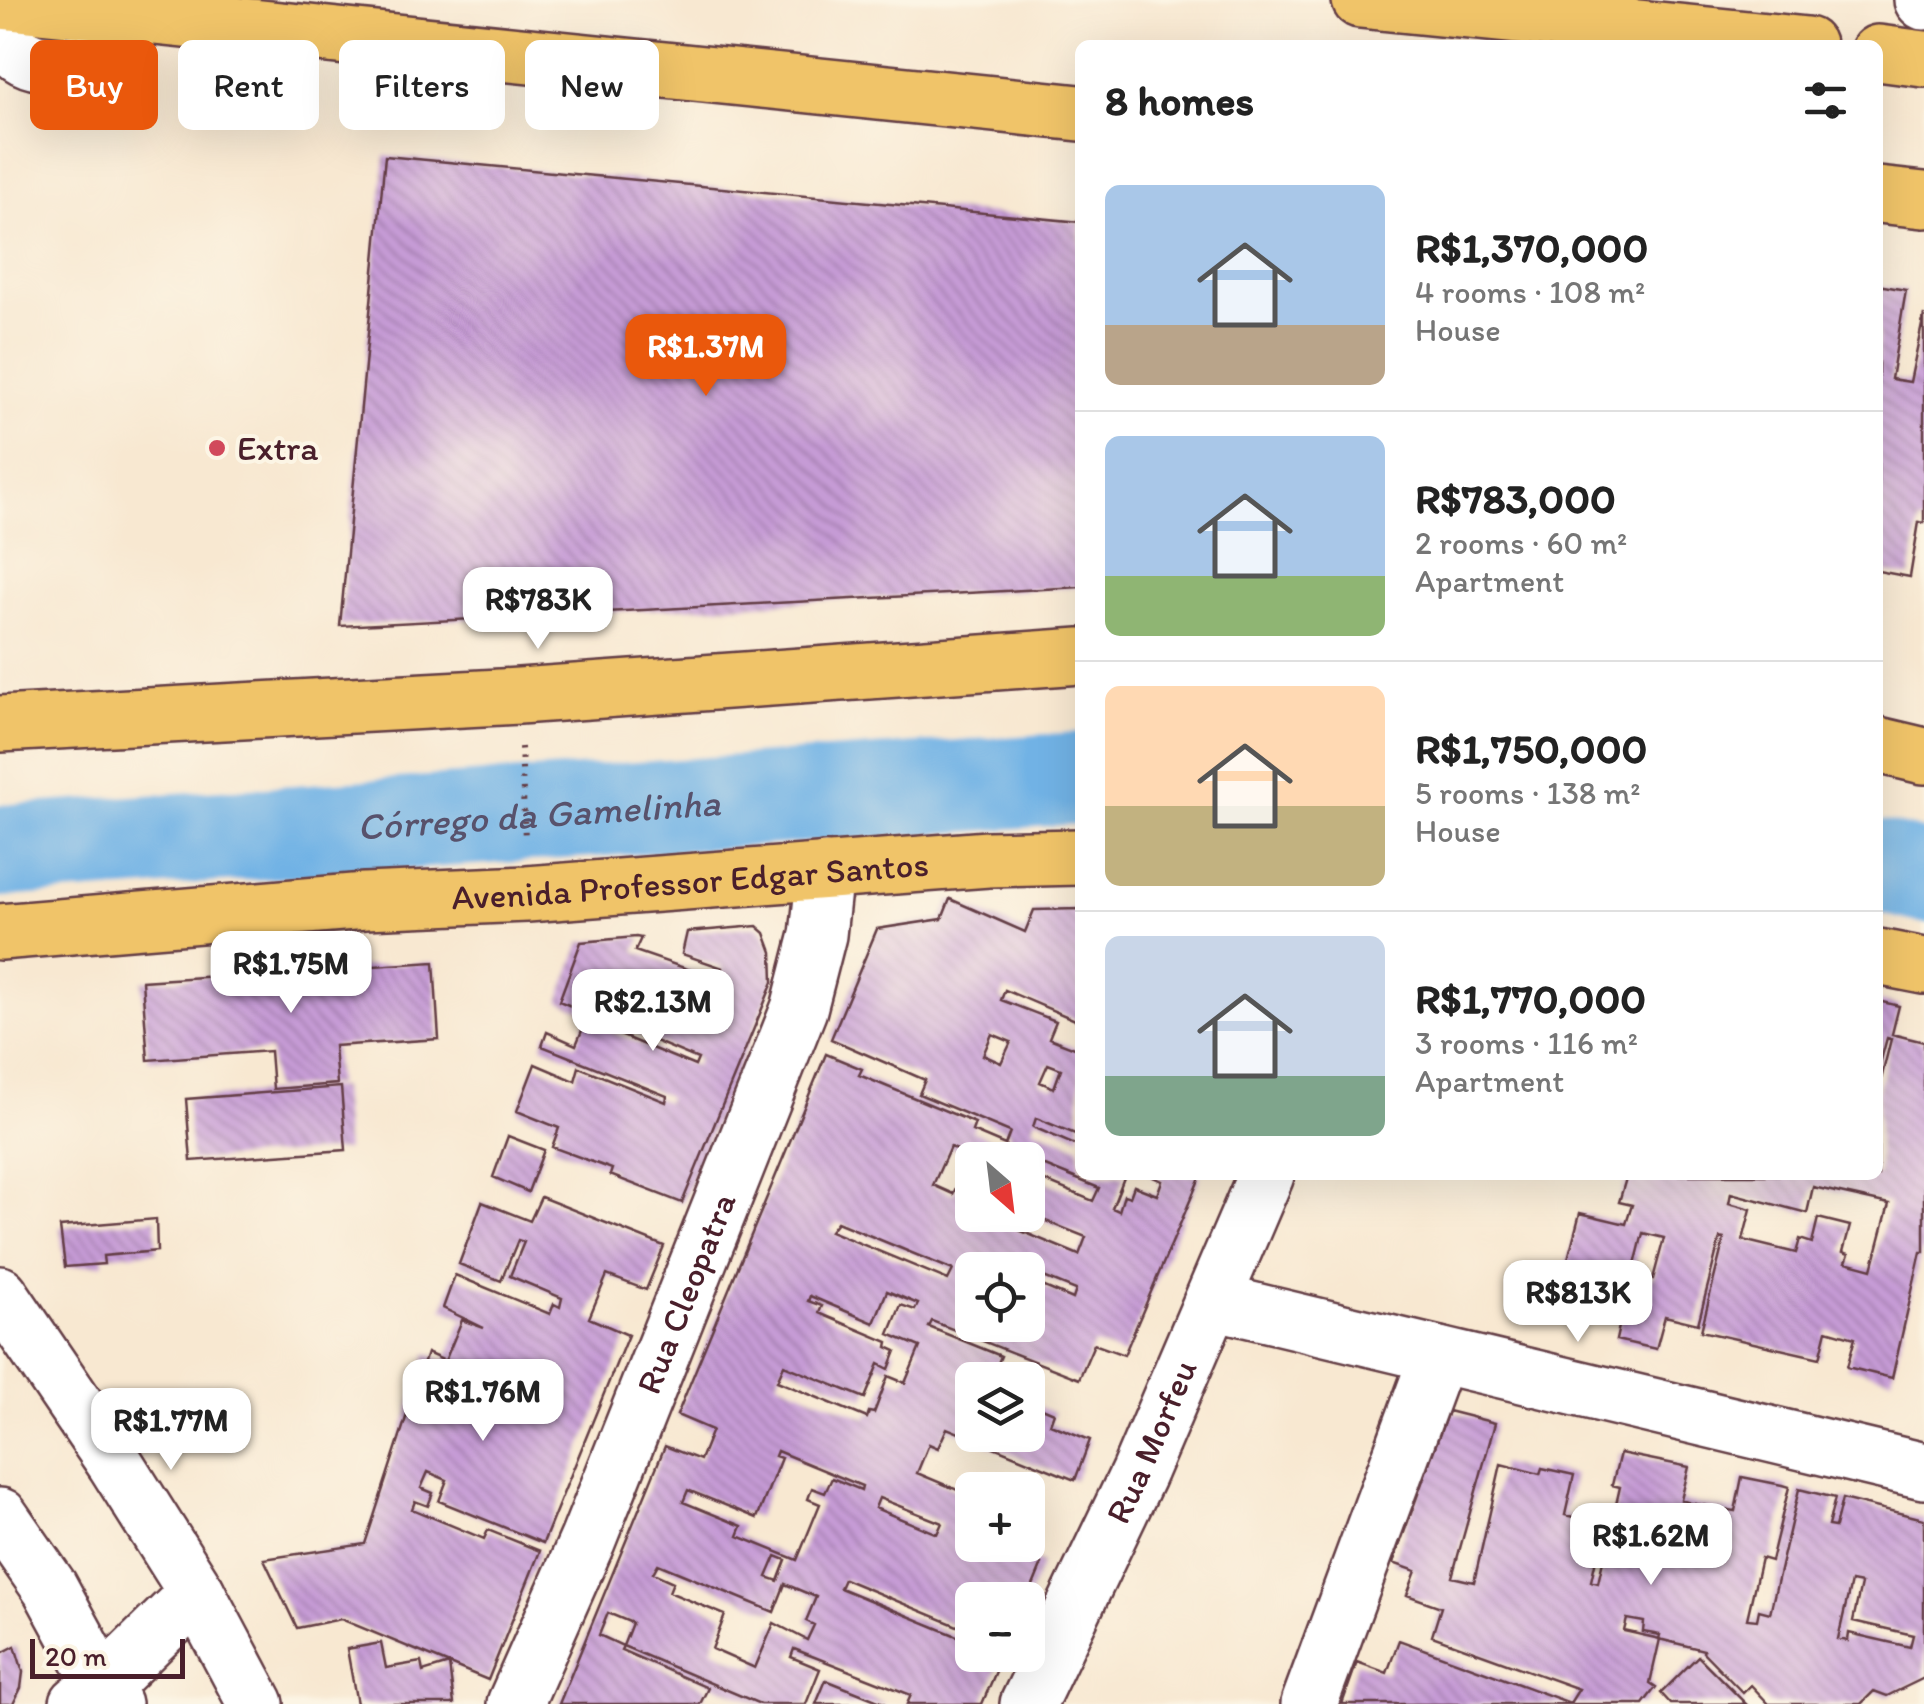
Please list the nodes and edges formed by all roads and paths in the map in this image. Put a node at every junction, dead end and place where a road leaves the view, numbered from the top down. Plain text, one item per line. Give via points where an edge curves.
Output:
1 (1360, 0) edge
2 (0, 3) edge
3 (1757, 40) edge
4 (1883, 54) edge
5 (1924, 58) edge
6 (30, 59) edge
7 (1075, 112) edge
8 (1883, 196) edge
9 (1924, 200) edge
10 (1075, 656) edge
11 (0, 724) edge
12 (520, 732) dead end
13 (1883, 746) edge
14 (1924, 756) edge
15 (526, 855) dead end
16 (1075, 856) edge
17 (824, 871) junction
18 (0, 932) edge
19 (1883, 958) edge
20 (1924, 966) edge
21 (1264, 1180) edge
22 (0, 1294) edge
23 (1213, 1301) junction
24 (1438, 1355) junction
25 (1924, 1471) edge
26 (0, 1516) edge
27 (197, 1593) junction
28 (98, 1697) edge
29 (256, 1704) edge
30 (516, 1704) edge
31 (1028, 1704) edge
32 (1309, 1704) edge

1 - 3 main road
2 - 6 street via 6,39
2 - 7 main road
4 - 5 main road
8 - 9 main road
10 - 11 main road
12 - 15 path
13 - 14 main road
16 - 17 main road, Avenida Professor Edgar Santos
17 - 18 main road, Avenida Professor Edgar Santos
17 - 30 street, Rua Cleopatra via 818,935 799,1010
19 - 20 main road
21 - 23 street, Rua Morfeu
22 - 27 street
23 - 24 street
23 - 31 street, Rua Morfeu
24 - 25 street
24 - 32 street
26 - 28 street via 50,1588
27 - 28 street
27 - 29 street

